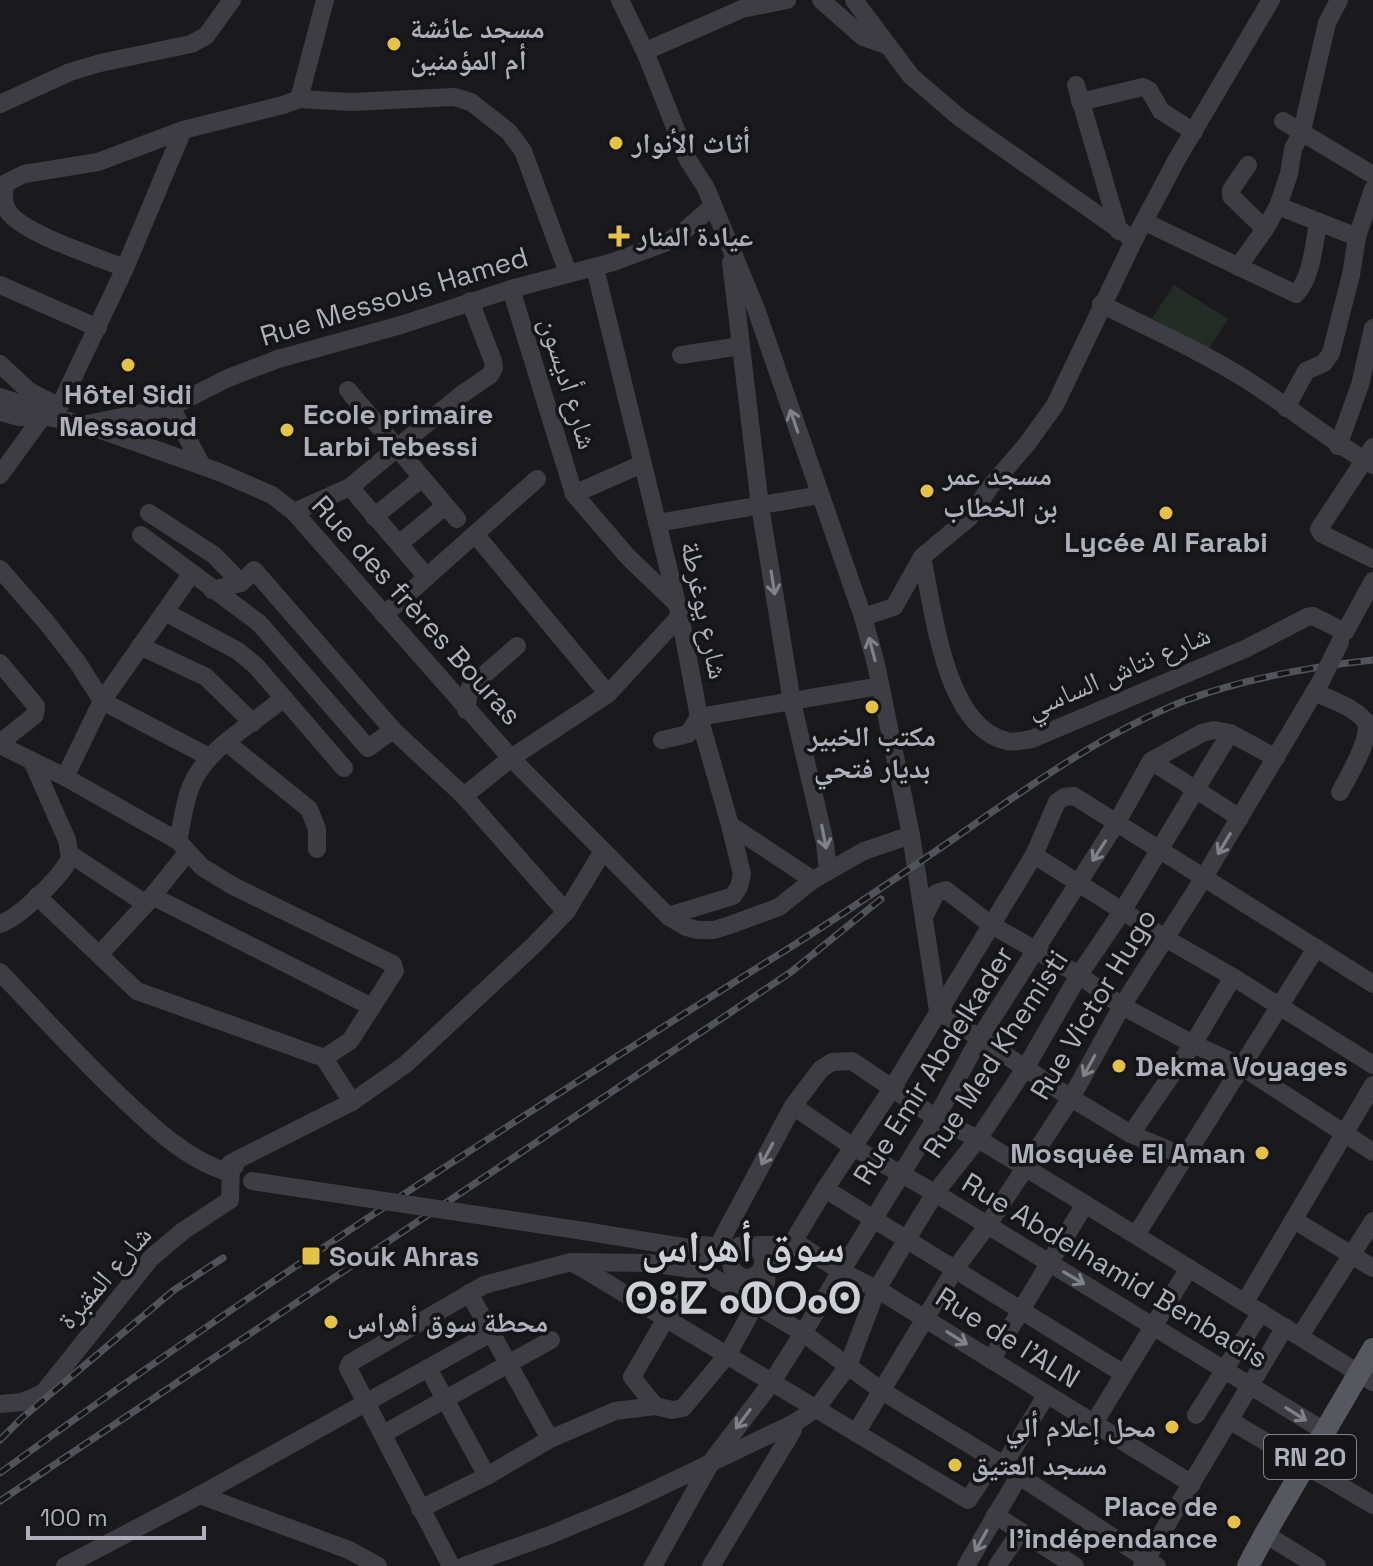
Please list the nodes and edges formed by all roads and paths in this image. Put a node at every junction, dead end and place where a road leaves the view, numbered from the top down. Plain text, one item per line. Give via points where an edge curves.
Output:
1 (232, 0) edge
2 (325, 0) edge
3 (620, 0) edge
4 (634, 0) edge
5 (787, 0) edge
6 (821, 0) edge
7 (854, 0) edge
8 (1271, 0) edge
9 (1339, 0) edge
10 (740, 5) edge
11 (886, 45) junction
12 (655, 47) junction
13 (299, 99) junction
14 (0, 104) edge
15 (1283, 121) dead end
16 (183, 130) junction
17 (1302, 131) junction
18 (1194, 132) junction
19 (1248, 165) dead end
20 (1373, 175) edge
21 (1373, 189) edge
22 (710, 197) junction
23 (1278, 206) junction
24 (1145, 222) junction
25 (1318, 222) junction
26 (1265, 229) junction
27 (1126, 236) junction
28 (1357, 237) junction
29 (731, 252) junction
30 (1238, 267) junction
31 (125, 268) junction
32 (595, 268) junction
33 (568, 273) junction
34 (0, 285) edge
35 (511, 289) junction
36 (470, 301) junction
37 (1101, 304) junction
38 (98, 328) junction
39 (1373, 328) edge
40 (741, 346) junction
41 (681, 355) dead end
42 (0, 364) edge
43 (348, 390) dead end
44 (0, 397) edge
45 (171, 407) junction
46 (1286, 408) junction
47 (0, 412) edge
48 (52, 413) junction
49 (84, 424) junction
50 (1338, 446) junction
51 (397, 447) junction
52 (1370, 457) edge
53 (201, 464) junction
54 (642, 464) junction
55 (0, 475) edge
56 (422, 478) junction
57 (537, 479) dead end
58 (350, 487) junction
59 (574, 494) junction
60 (820, 495) junction
61 (760, 506) junction
62 (294, 512) junction
63 (149, 513) dead end
64 (374, 517) junction
65 (657, 523) junction
66 (475, 534) junction
67 (141, 535) dead end
68 (399, 544) junction
69 (922, 557) junction
70 (1373, 559) edge
71 (0, 569) edge
72 (192, 573) junction
73 (247, 576) junction
74 (427, 577) junction
75 (1373, 581) edge
76 (212, 590) junction
77 (678, 610) junction
78 (165, 612) junction
79 (384, 615) junction
80 (863, 617) junction
81 (1342, 637) junction
82 (140, 646) junction
83 (517, 646) dead end
84 (0, 663) edge
85 (333, 663) junction
86 (313, 682) junction
87 (880, 686) junction
88 (1318, 686) junction
89 (608, 694) junction
90 (282, 696) junction
91 (102, 701) junction
92 (792, 702) junction
93 (466, 710) junction
94 (699, 717) junction
95 (253, 723) junction
96 (395, 731) junction
97 (1230, 733) junction
98 (662, 740) dead end
99 (226, 742) junction
100 (2, 748) edge
101 (209, 757) junction
102 (511, 758) junction
103 (1276, 758) junction
104 (1151, 761) junction
105 (33, 763) junction
106 (344, 768) dead end
107 (65, 777) junction
108 (1194, 791) junction
109 (1340, 792) dead end
110 (464, 796) junction
111 (1240, 818) junction
112 (1117, 822) junction
113 (730, 825) junction
114 (911, 835) junction
115 (182, 847) junction
116 (317, 849) dead end
117 (1160, 850) junction
118 (603, 851) junction
119 (70, 854) junction
120 (1034, 855) junction
121 (821, 876) junction
122 (1203, 879) junction
123 (1078, 882) junction
124 (37, 896) junction
125 (149, 900) junction
126 (1123, 910) junction
127 (566, 912) junction
128 (668, 916) junction
129 (924, 917) junction
130 (0, 924) edge
131 (990, 924) junction
132 (1165, 938) junction
133 (1316, 948) junction
134 (1036, 950) junction
135 (99, 955) junction
136 (0, 972) edge
137 (1079, 975) junction
138 (1233, 977) junction
139 (1373, 984) edge
140 (1122, 1006) junction
141 (1278, 1006) junction
142 (372, 1007) junction
143 (938, 1011) junction
144 (979, 1039) junction
145 (1193, 1044) junction
146 (324, 1058) junction
147 (1373, 1065) edge
148 (1241, 1066) junction
149 (1026, 1067) junction
150 (1373, 1085) edge
151 (891, 1090) junction
152 (1071, 1098) junction
153 (352, 1102) junction
154 (793, 1106) junction
155 (936, 1118) junction
156 (1131, 1134) junction
157 (1344, 1134) junction
158 (978, 1139) junction
159 (853, 1147) junction
160 (1373, 1152) edge
161 (1185, 1157) junction
162 (231, 1163) junction
163 (1024, 1168) junction
164 (900, 1173) junction
165 (825, 1189) junction
166 (935, 1193) junction
167 (1085, 1204) junction
168 (872, 1218) junction
169 (1294, 1220) junction
170 (1373, 1221) edge
171 (987, 1226) junction
172 (1136, 1235) junction
173 (907, 1239) junction
174 (793, 1242) junction
175 (757, 1246) junction
176 (1351, 1254) junction
177 (719, 1258) junction
178 (571, 1262) junction
179 (1050, 1263) junction
180 (763, 1267) junction
181 (1189, 1268) junction
182 (1373, 1268) edge
183 (955, 1269) junction
184 (840, 1271) junction
185 (877, 1289) junction
186 (469, 1293) junction
187 (756, 1303) junction
188 (1253, 1307) junction
189 (1021, 1310) junction
190 (925, 1319) junction
191 (665, 1320) junction
192 (1153, 1326) junction
193 (1292, 1331) junction
194 (491, 1333) junction
195 (803, 1333) junction
196 (551, 1340) dead end
197 (1373, 1349) edge
198 (728, 1354) junction
199 (991, 1360) junction
200 (509, 1365) junction
201 (848, 1366) junction
202 (428, 1368) junction
203 (1225, 1370) junction
204 (1124, 1374) junction
205 (1366, 1378) edge
206 (772, 1382) junction
207 (1250, 1385) junction
208 (882, 1391) junction
209 (1047, 1394) junction
210 (445, 1399) junction
211 (367, 1403) junction
212 (0, 1404) edge
213 (655, 1406) junction
214 (816, 1409) junction
215 (1196, 1415) dead end
216 (1229, 1420) junction
217 (794, 1423) junction
218 (1094, 1423) junction
219 (1326, 1432) junction
220 (856, 1433) junction
221 (383, 1434) junction
222 (550, 1439) junction
223 (711, 1462) junction
224 (1305, 1465) junction
225 (1006, 1467) junction
226 (487, 1476) junction
227 (1192, 1484) junction
228 (200, 1495) junction
229 (1373, 1505) edge
230 (420, 1509) junction
231 (995, 1515) junction
232 (1020, 1532) junction
233 (1265, 1534) junction
234 (96, 1557) edge
235 (1148, 1564) edge
236 (65, 1566) edge
237 (378, 1566) edge
238 (451, 1566) edge
239 (464, 1566) edge
240 (653, 1566) edge
241 (711, 1566) edge
242 (966, 1566) edge
243 (997, 1566) edge
244 (1075, 1566) edge
245 (1248, 1566) edge
246 (1317, 1566) edge

1 - 14 street via 206,36 191,44 70,72
2 - 13 street
3 - 22 street via 688,160
4 - 12 street
5 - 10 street
6 - 11 street via 863,37
7 - 11 street
8 - 18 street
9 - 17 street via 1327,23
10 - 12 street
11 - 27 street via 911,76 960,118
12 - 22 street
13 - 16 street
13 - 33 street via 454,97 471,102 509,132 523,151
15 - 17 street
16 - 31 street
16 - 31 street via 98,162 24,174 6,183 5,206 16,219
17 - 20 street
17 - 23 street
18 - 24 street
18 - 27 street via 1161,111 1143,87 1078,94
19 - 26 street via 1231,196
21 - 28 street
22 - 29 street
22 - 32 street, Rue Messous Hamed via 665,243
23 - 25 street
23 - 26 street
24 - 27 street
24 - 30 street
25 - 28 street
25 - 30 street via 1311,262 1298,293
26 - 30 street
27 - 37 street
28 - 46 street via 1331,353 1324,363 1306,371
29 - 40 street
60 -> 29 street
31 - 38 street
32 - 33 street, Rue Messous Hamed
32 - 54 street, شارع يوغرطة
33 - 35 street, Rue Messous Hamed
34 - 38 street
35 - 36 street, Rue Messous Hamed
35 - 59 street, شارع أديسون
36 - 45 street, Rue Messous Hamed via 278,359
36 - 51 street via 493,361 492,372
37 - 46 street via 1197,352
37 - 69 street via 1040,427 970,517
38 - 48 street
39 - 50 street
40 - 41 street
40 - 61 street
42 - 48 street
43 - 51 street
44 - 48 street
45 - 49 street, Rue Messous Hamed
45 - 53 street
46 - 50 street
47 - 48 street via 19,417
48 - 49 street, Rue des frères Bouras
48 - 55 street
49 - 53 street, Rue des frères Bouras
50 - 52 street
51 - 56 street
51 - 58 street
52 - 70 street via 1319,529
53 - 62 street, Rue des frères Bouras via 272,495
54 - 59 street
54 - 65 street, شارع يوغرطة
56 - 64 street
56 - 68 street via 451,513
57 - 66 street
58 - 62 street
58 - 64 street
59 - 77 street
60 - 61 street
60 - 80 street
61 - 65 street
61 -> 92 street
62 - 79 street, Rue des frères Bouras
63 - 73 street
64 - 68 street
65 - 77 street, شارع يوغرطة
66 - 74 street
66 - 89 street
67 - 72 street
68 - 74 street
69 - 80 street via 894,607
69 - 81 street, شارع نتاش الساسي via 954,689 974,723 1008,742 1032,739 1245,649 1307,617
71 - 91 street via 47,623
72 - 76 street
72 - 78 street
73 - 76 street
73 - 85 street
74 - 79 street
75 - 81 street
76 - 86 street via 259,623
77 - 89 street
77 - 94 street, شارع يوغرطة
78 - 82 street
78 - 90 street via 238,651
79 - 93 street, Rue des frères Bouras
87 -> 80 street
81 - 88 street, Rue Victor Hugo, bridge
82 - 91 street
82 - 95 street via 206,677
83 - 93 street via 470,687
84 - 100 street via 36,711
85 - 86 street
85 - 96 street
86 - 90 street
86 - 96 street via 368,748
87 - 92 street
87 - 114 street
88 - 103 street, Rue Victor Hugo
88 - 109 street via 1365,721 1368,733
89 - 102 street
90 - 95 street
90 - 106 street
91 - 101 street
91 - 107 street
92 - 94 street
92 -> 121 street via 825,843
93 - 102 street, Rue des frères Bouras
94 - 98 street via 688,734
94 - 113 street, شارع يوغرطة
95 - 99 street
96 - 110 street
97 - 103 street
97 - 104 street via 1202,733
97 - 108 street, Rue Med Khemisti
99 - 101 street
99 - 116 street via 309,809
100 - 105 street
101 - 115 street via 189,790
102 - 110 street
102 - 118 street, Rue des frères Bouras
103 - 111 street, Rue Victor Hugo
104 - 108 street
104 - 112 street, Rue Emir Abdelkader
105 - 107 street
105 - 119 street
107 - 115 street
108 - 111 street
108 - 117 street, Rue Med Khemisti
110 - 127 street
111 -> 122 street, Rue Victor Hugo
112 - 117 street
112 - 120 street via 1074,796 1064,797
112 -> 123 street, Rue Emir Abdelkader
113 - 121 street
113 - 128 street, شارع يوغرطة via 742,874 733,896
114 - 121 street, Rue des frères Bouras via 877,844
114 - 129 street
115 - 125 street
115 - 142 street via 233,886 393,964 395,971
117 - 122 street
117 - 126 street, Rue Med Khemisti
118 - 127 street
118 - 128 street, Rue des frères Bouras
119 - 124 street
119 - 125 street
120 - 123 street
120 - 131 street
121 - 128 street, Rue des frères Bouras via 779,907 714,930 686,927
122 - 132 street, Rue Victor Hugo
122 - 133 street
123 - 126 street
123 - 134 street, Rue Emir Abdelkader
124 - 130 street
124 - 135 street
125 - 135 street
125 - 142 street
126 - 132 street
126 - 137 street, Rue Med Khemisti
127 - 153 street via 406,1064
129 - 131 street via 936,893 946,890
129 - 143 street
131 - 134 street
131 - 143 street
132 - 138 street
132 - 140 street, Rue Victor Hugo
133 - 139 street
133 - 141 street
134 - 137 street
134 - 144 street, Rue Emir Abdelkader
135 - 146 street via 137,991
136 - 162 street via 75,1052 172,1142 205,1165 224,1171
137 - 140 street
137 - 149 street, Rue Med Khemisti
138 - 141 street
138 - 145 street
140 - 145 street
140 -> 152 street, Rue Victor Hugo
141 - 147 street
141 - 148 street
142 - 146 street via 350,1041
143 - 144 street
143 - 151 street
144 - 149 street
144 - 155 street, Rue Emir Abdelkader
145 - 148 street
145 - 156 street
146 - 153 street
148 - 157 street
148 - 161 street
149 - 152 street
149 - 158 street, Rue Med Khemisti
150 - 157 street
151 - 154 street via 852,1061 832,1062
151 - 155 street
151 - 159 street
152 - 156 street
152 - 163 street, Rue Victor Hugo
153 - 162 street
154 - 159 street, Rue Abdelhamid Benbadis
154 -> 177 street
155 - 158 street
155 - 164 street, Rue Emir Abdelkader
156 - 161 street
157 - 160 street
157 - 169 street
158 - 163 street
158 - 166 street, Rue Med Khemisti
159 - 164 street, Rue Abdelhamid Benbadis
159 - 165 street
161 - 172 street
162 - 177 street, bridge via 252,1181 689,1248
162 - 212 street, شارع المقبرة via 230,1200 151,1258 43,1393
163 - 167 street
163 - 171 street, Rue Victor Hugo
164 - 166 street, Rue Abdelhamid Benbadis
164 - 168 street, Rue Emir Abdelkader
165 - 168 street
165 - 174 street
166 - 171 street, Rue Abdelhamid Benbadis
166 - 173 street, Rue Med Khemisti
167 - 172 street
167 - 179 street
168 - 173 street
168 - 184 street, Rue Emir Abdelkader
169 - 176 street
169 - 188 street
170 - 176 street
171 - 179 street, Rue Abdelhamid Benbadis
171 - 183 street, Rue Victor Hugo
172 - 181 street
173 - 183 street
173 - 185 street, Rue Med Khemisti
174 - 175 street
174 - 180 street
174 - 184 street, Rue de l'ALN
175 - 177 street via 743,1244
175 - 180 street
176 - 182 street
176 - 193 street
177 - 178 street
177 - 180 street via 747,1278
177 - 187 street
177 - 191 street
178 - 186 street
178 - 191 street
179 - 189 street
179 -> 192 street, Rue Abdelhamid Benbadis
180 - 187 street via 767,1281
181 - 188 street
181 - 192 street
183 - 189 street
183 - 190 street, Rue Victor Hugo
184 - 185 street, Rue de l'ALN
184 - 195 street, Rue Emir Abdelkader
185 - 190 street, Rue de l'ALN
185 - 201 street, Rue Med Khemisti
186 - 194 street
186 - 211 street via 350,1363 348,1372
187 - 195 street
187 - 198 street
188 - 193 street
188 - 203 street
189 - 199 street
189 - 204 street
190 -> 199 street, Rue de l'ALN
190 - 208 street, Rue Victor Hugo
191 - 198 street
191 - 213 street via 632,1377
192 - 203 street, Rue Abdelhamid Benbadis
192 - 204 street
193 - 205 street
193 - 207 street
194 - 200 street
194 - 202 street
195 - 201 street
195 - 206 street, Rue Emir Abdelkader
196 - 200 street
197 - 205 main road, RN 20
198 - 206 street
198 - 213 street via 683,1408
199 - 209 street, Rue de l'ALN
200 - 210 street
200 - 222 street
201 - 208 street
201 - 214 street, Rue Med Khemisti
202 - 210 street
202 - 211 street
203 - 207 street, Rue Abdelhamid Benbadis
203 - 215 street
204 - 218 street
205 - 219 main road, RN 20
206 - 214 street
206 -> 223 street, Rue Emir Abdelkader
207 - 216 street
207 -> 219 street, Rue Abdelhamid Benbadis
208 - 220 street, Rue Victor Hugo
208 - 225 street
209 - 218 street, Rue de l'ALN
209 - 225 street
210 - 221 street
210 - 226 street
211 - 221 street
211 - 228 street
213 - 222 street via 615,1411
214 - 217 street
214 - 220 street
216 - 224 street
216 - 227 street
217 - 223 street
217 - 241 street
218 - 227 street, Rue de l'ALN
219 - 224 main road, RN 20
220 - 225 street via 968,1500
221 - 230 street
222 - 226 street
223 - 239 street via 629,1502
223 - 240 street, Rue Emir Abdelkader
224 - 229 street
224 - 233 main road, RN 20
225 - 231 street
225 - 235 street
226 - 230 street
227 - 235 street
228 - 234 street
228 - 237 street
230 - 238 street
231 - 232 street
231 -> 242 street
232 - 243 street
232 - 244 street
233 - 245 main road, RN 20
233 - 246 street
234 - 236 street

